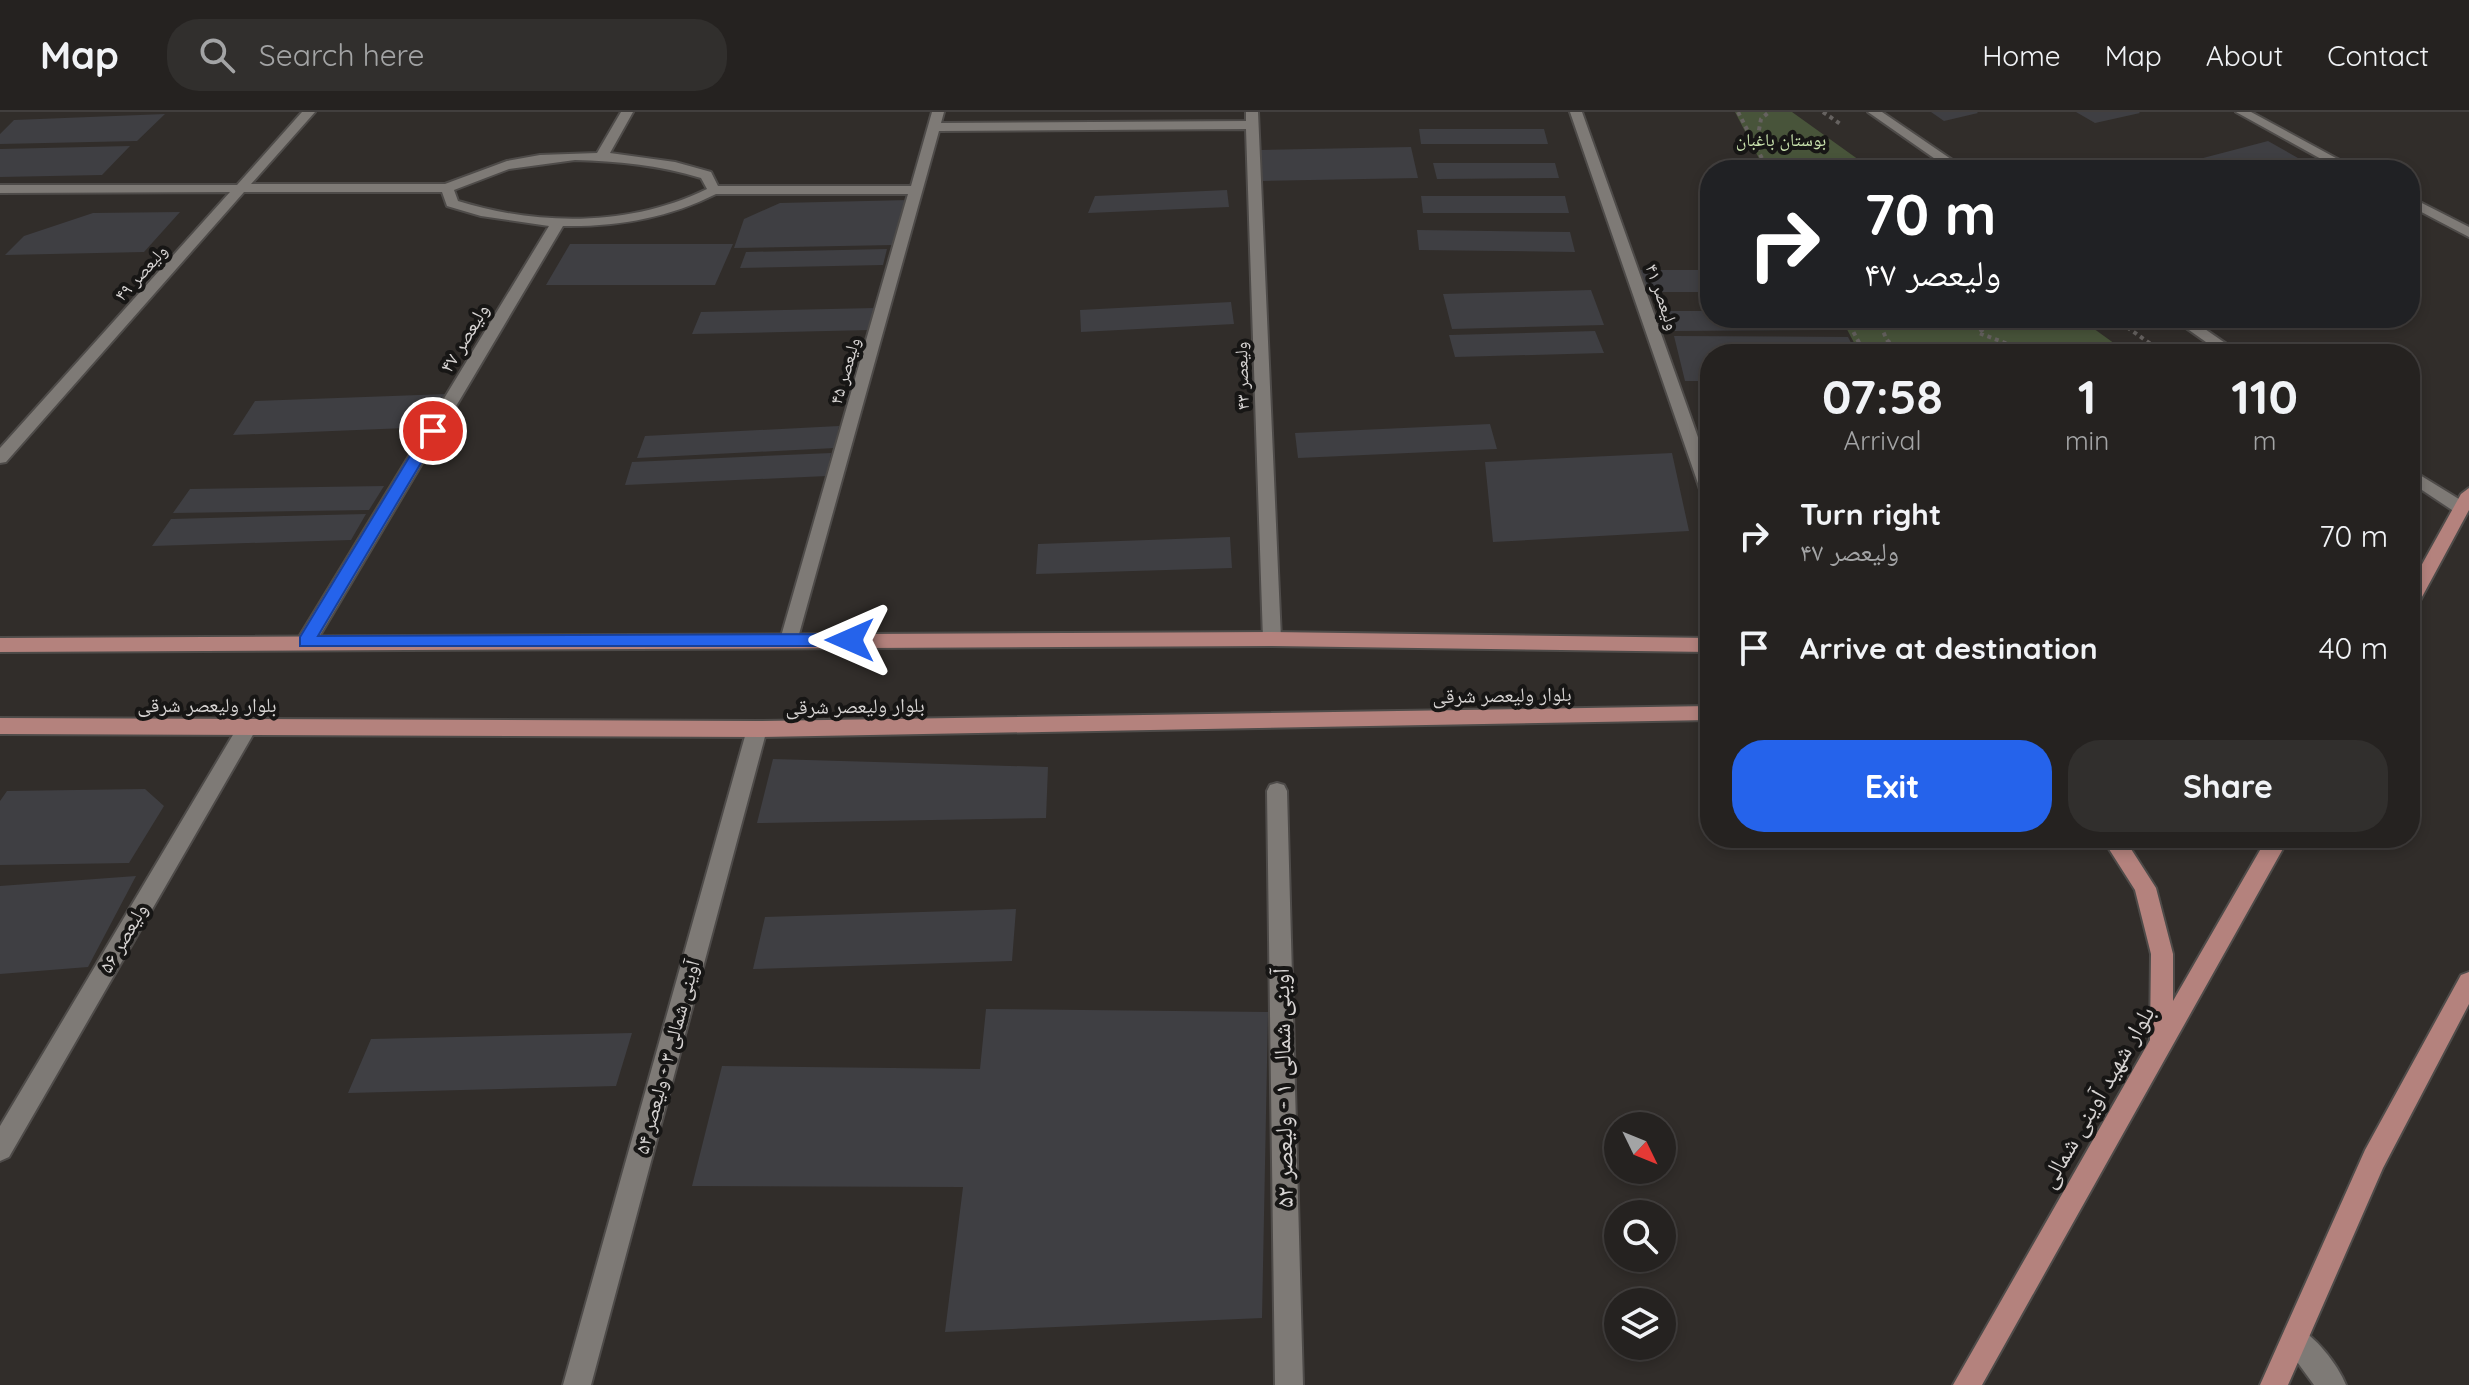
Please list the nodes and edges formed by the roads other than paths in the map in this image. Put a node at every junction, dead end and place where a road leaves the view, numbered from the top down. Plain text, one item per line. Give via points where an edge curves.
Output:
1 (309, 112) edge
2 (627, 112) edge
3 (1576, 112) edge
4 (1874, 112) edge
5 (2242, 112) edge
6 (1252, 119) edge
7 (936, 120) edge
8 (600, 159) junction
9 (1945, 160) edge
10 (2332, 160) edge
11 (447, 188) junction
12 (0, 189) edge
13 (240, 189) junction
14 (714, 190) junction
15 (916, 190) junction
16 (2420, 206) edge
17 (560, 220) junction
18 (2469, 233) edge
19 (2194, 328) edge
20 (2218, 344) edge
21 (0, 458) edge
22 (1700, 466) edge
23 (2420, 479) edge
24 (2465, 501) edge
25 (2420, 584) edge
26 (1272, 639) junction
27 (789, 640) junction
28 (306, 642) junction
29 (0, 645) edge
30 (1700, 645) edge
31 (1700, 713) edge
32 (0, 726) edge
33 (247, 728) junction
34 (757, 729) junction
35 (1277, 791) dead end
36 (2119, 848) edge
37 (2272, 848) edge
38 (2469, 982) edge
39 (2161, 1042) junction
40 (0, 1149) edge
41 (2295, 1340) junction
42 (577, 1385) edge
43 (1289, 1385) edge
44 (1967, 1385) edge
45 (2274, 1385) edge
46 (2332, 1385) edge

1 - 13 street, ولیعصر ۴۹
2 - 8 street
3 - 22 street, ولیعصر ۴۱
4 - 9 street
5 - 10 street
6 - 7 street
6 - 26 street, ولیعصر ۴۳
7 - 15 street, ولیعصر ۴۵
8 - 11 street via 510,165 474,173
8 - 14 street via 681,166 706,175
11 - 13 street
11 - 17 street via 452,203 476,212
12 - 13 street
13 - 21 street, ولیعصر ۴۹
14 - 15 street
14 - 17 street via 690,205 655,214
15 - 27 street, ولیعصر ۴۵
16 - 18 street
17 - 28 street, ولیعصر ۴۷
19 - 20 street
23 - 24 street
24 - 25 main road
26 - 27 main road
26 - 30 main road
27 - 28 main road
28 - 29 main road
31 - 34 main road, بلوار ولیعصر شرقی
32 - 33 main road, بلوار ولیعصر شرقی
33 - 34 main road, بلوار ولیعصر شرقی
33 - 40 street, ولیعصر ۵۶
34 - 42 street, آوینی شمالی ۳ - ولیعصر ۵۴
35 - 43 street, آوینی شمالی ۱ - ولیعصر ۵۲
36 - 39 main road via 2145,888 2162,954
37 - 39 main road, بلوار شهید آوینی شمالی
38 - 41 main road via 2374,1159
39 - 44 main road, بلوار شهید آوینی شمالی
41 - 45 main road
41 - 46 street

